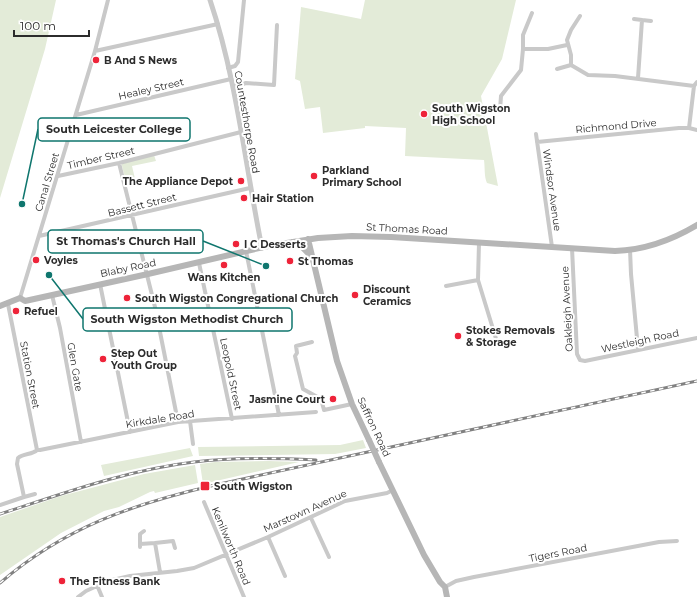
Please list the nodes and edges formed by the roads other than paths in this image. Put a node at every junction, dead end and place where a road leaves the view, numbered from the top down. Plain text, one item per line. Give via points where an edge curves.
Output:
1 (108, 0) edge
2 (210, 0) edge
3 (244, 0) edge
4 (532, 13) dead end
5 (580, 16) dead end
6 (634, 20) dead end
7 (642, 20) junction
8 (651, 21) dead end
9 (218, 24) junction
10 (277, 25) dead end
11 (568, 45) junction
12 (523, 49) junction
13 (95, 51) junction
14 (571, 65) junction
15 (228, 68) junction
16 (557, 69) dead end
17 (638, 78) junction
18 (231, 79) junction
19 (697, 82) edge
20 (694, 86) junction
21 (232, 87) junction
22 (500, 110) dead end
23 (76, 115) junction
24 (688, 128) junction
25 (697, 130) edge
26 (241, 132) junction
27 (536, 134) dead end
28 (537, 142) junction
29 (120, 163) junction
30 (58, 176) junction
31 (250, 188) junction
32 (133, 215) junction
33 (697, 225) edge
34 (39, 236) junction
35 (308, 239) junction
36 (291, 242) junction
37 (479, 243) junction
38 (552, 247) junction
39 (262, 248) junction
40 (572, 248) junction
41 (630, 249) junction
42 (246, 251) junction
43 (310, 255) junction
44 (199, 263) junction
45 (148, 274) junction
46 (478, 280) junction
47 (100, 284) junction
48 (446, 286) dead end
49 (52, 295) junction
50 (20, 298) junction
51 (8, 304) junction
52 (0, 306) edge
53 (697, 338) edge
54 (312, 342) dead end
55 (497, 342) dead end
56 (638, 349) junction
57 (587, 361) joint
58 (352, 404) junction
59 (316, 412) dead end
60 (279, 415) junction
61 (232, 419) junction
62 (190, 421) junction
63 (178, 422) junction
64 (130, 432) junction
65 (81, 442) junction
66 (193, 444) dead end
67 (37, 450) junction
68 (393, 490) junction
69 (35, 494) dead end
70 (24, 497) junction
71 (204, 502) dead end
72 (0, 505) edge
73 (311, 518) junction
74 (144, 531) dead end
75 (268, 537) junction
76 (677, 541) dead end
77 (155, 543) junction
78 (175, 548) dead end
79 (226, 555) junction
80 (328, 557) dead end
81 (160, 572) junction
82 (285, 576) dead end
83 (97, 585) junction
84 (445, 587) junction
85 (78, 597) edge
86 (102, 597) edge
87 (244, 597) edge
88 (446, 597) edge

1 - 13 street, Canal Street
2 - 9 street, Countesthorpe Road
3 - 15 street via 238,62
4 - 12 street via 523,36
5 - 11 street via 568,35
6 - 7 street
7 - 8 street
7 - 17 street
9 - 13 street
9 - 15 street, Countesthorpe Road
10 - 21 street via 274,84 246,83
11 - 12 street via 548,49
11 - 14 street
12 - 22 street via 521,70 501,96
13 - 23 street, Canal Street
14 - 16 street
14 - 17 street via 588,75
15 - 18 street, Countesthorpe Road
17 - 20 street
18 - 21 street, Countesthorpe Road
18 - 23 street, Healey Street
19 - 20 street
20 - 24 street
21 - 26 street, Countesthorpe Road
23 - 30 street, Canal Street
24 - 25 street, Richmond Drive
24 - 28 street, Richmond Drive
26 - 29 street, Timber Street
26 - 31 street, Countesthorpe Road
27 - 28 street, Windsor Avenue
28 - 38 street, Windsor Avenue
29 - 30 street, Timber Street
29 - 32 street
30 - 34 street, Canal Street
31 - 32 street, Bassett Street
31 - 39 street, Countesthorpe Road
32 - 34 street, Bassett Street
32 - 45 street
33 - 41 main road, St Thomas Road via 666,240
34 - 50 street, Canal Street
35 - 36 main road, St Thomas Road
35 - 37 main road, St Thomas Road via 352,236
35 - 43 main road, Saffron Road
36 - 39 main road, St Thomas Road
36 - 43 main road via 300,245
37 - 38 main road, St Thomas Road
37 - 46 street
38 - 40 main road, St Thomas Road
39 - 42 main road, Blaby Road
40 - 41 main road, St Thomas Road via 610,251
40 - 57 street, Oakleigh Avenue via 577,354 580,360
41 - 56 street
42 - 44 main road, Blaby Road
42 - 60 street
43 - 58 main road, Saffron Road via 337,361
44 - 45 main road, Blaby Road
44 - 61 street, Leopold Street
45 - 47 main road, Blaby Road
45 - 63 street
46 - 48 street
46 - 55 street
47 - 49 main road, Blaby Road
47 - 64 street
49 - 50 main road, Blaby Road via 25,300
49 - 65 street, Glen Gate
50 - 51 main road, Blaby Road
51 - 52 main road, Blaby Road
51 - 67 street, Station Street
53 - 56 street, Westleigh Road
54 - 58 street via 296,346 295,356 303,389 321,399 324,410
56 - 57 street, Westleigh Road
58 - 68 main road, Saffron Road, bridge
59 - 60 street, Kirkdale Road
60 - 61 street, Kirkdale Road
61 - 62 street, Kirkdale Road
62 - 63 street, Kirkdale Road
62 - 66 street
63 - 64 street, Kirkdale Road
64 - 65 street, Kirkdale Road
65 - 67 street, Kirkdale Road
67 - 70 street, Kirkdale Road via 18,458
68 - 73 street, Marstown Avenue via 345,501
68 - 84 main road, Saffron Road via 424,555
69 - 70 street
70 - 72 street
71 - 79 street, Kenilworth Road
73 - 75 street, Marstown Avenue
73 - 80 street
74 - 77 street via 140,534 140,546
75 - 79 street, Marstown Avenue
75 - 82 street
76 - 84 street, Tigers Road via 659,542 474,577 456,581
77 - 78 street via 173,541
77 - 81 street
79 - 81 street, Marstown Avenue via 186,570
79 - 87 street, Kenilworth Road
81 - 83 street, Marstown Avenue via 122,577
83 - 85 street, Marstown Avenue
83 - 86 street
84 - 88 main road

